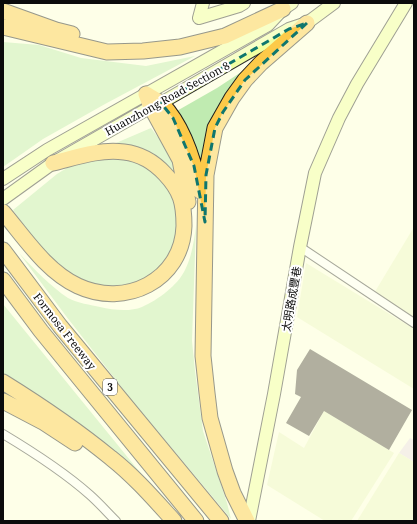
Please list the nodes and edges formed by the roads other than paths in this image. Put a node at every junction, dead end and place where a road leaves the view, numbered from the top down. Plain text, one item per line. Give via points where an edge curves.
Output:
1 (203, 3) edge
2 (244, 3) edge
3 (334, 3) edge
4 (406, 3) edge
5 (288, 6) edge
6 (3, 11) edge
7 (307, 23) junction
8 (3, 27) edge
9 (143, 51) junction
10 (152, 101) junction
11 (53, 163) junction
12 (3, 179) edge
13 (3, 199) edge
14 (3, 212) edge
15 (205, 222) junction
16 (300, 247) junction
17 (3, 250) edge
18 (179, 251) junction
19 (3, 280) edge
20 (414, 323) edge
21 (3, 382) edge
22 (3, 401) edge
23 (3, 434) edge
24 (116, 521) edge
25 (172, 521) edge
26 (196, 521) edge
27 (221, 521) edge
28 (248, 521) edge

1 - 2 street via 199,18
3 - 7 street, Huanzhong Road Section 8
4 - 16 street, 太明路成豐巷 via 356,84 339,118 315,174
5 - 9 highway via 225,36 180,47
5 - 10 street, Huanzhong Road Section 8 via 268,25
6 - 9 highway via 56,30
7 - 10 street, Huanzhong Road Section 8 via 289,29
7 - 15 highway via 261,63 245,80 223,112 215,128 206,175
8 - 9 highway via 107,52
10 - 11 street, Huanzhong Road Section 8
10 - 12 street, Huanzhong Road Section 8 via 47,150
10 - 15 highway via 181,131 194,166
10 - 18 highway via 180,160 187,192 190,220 187,240
11 - 13 street, Huanzhong Road Section 8
11 - 18 highway via 101,151 133,154 150,160 180,194 184,210
14 - 18 highway via 55,271 78,286 100,293 137,290 151,283 163,275
15 - 28 highway via 203,356 210,418 233,493
16 - 20 street
16 - 28 street, 太明路成豐巷
17 - 27 highway, Formosa Freeway / 3 via 60,326
19 - 26 highway, Formosa Freeway / 3 via 41,332
21 - 25 highway via 112,458
22 - 25 highway via 43,422 105,464
23 - 24 street via 68,477

